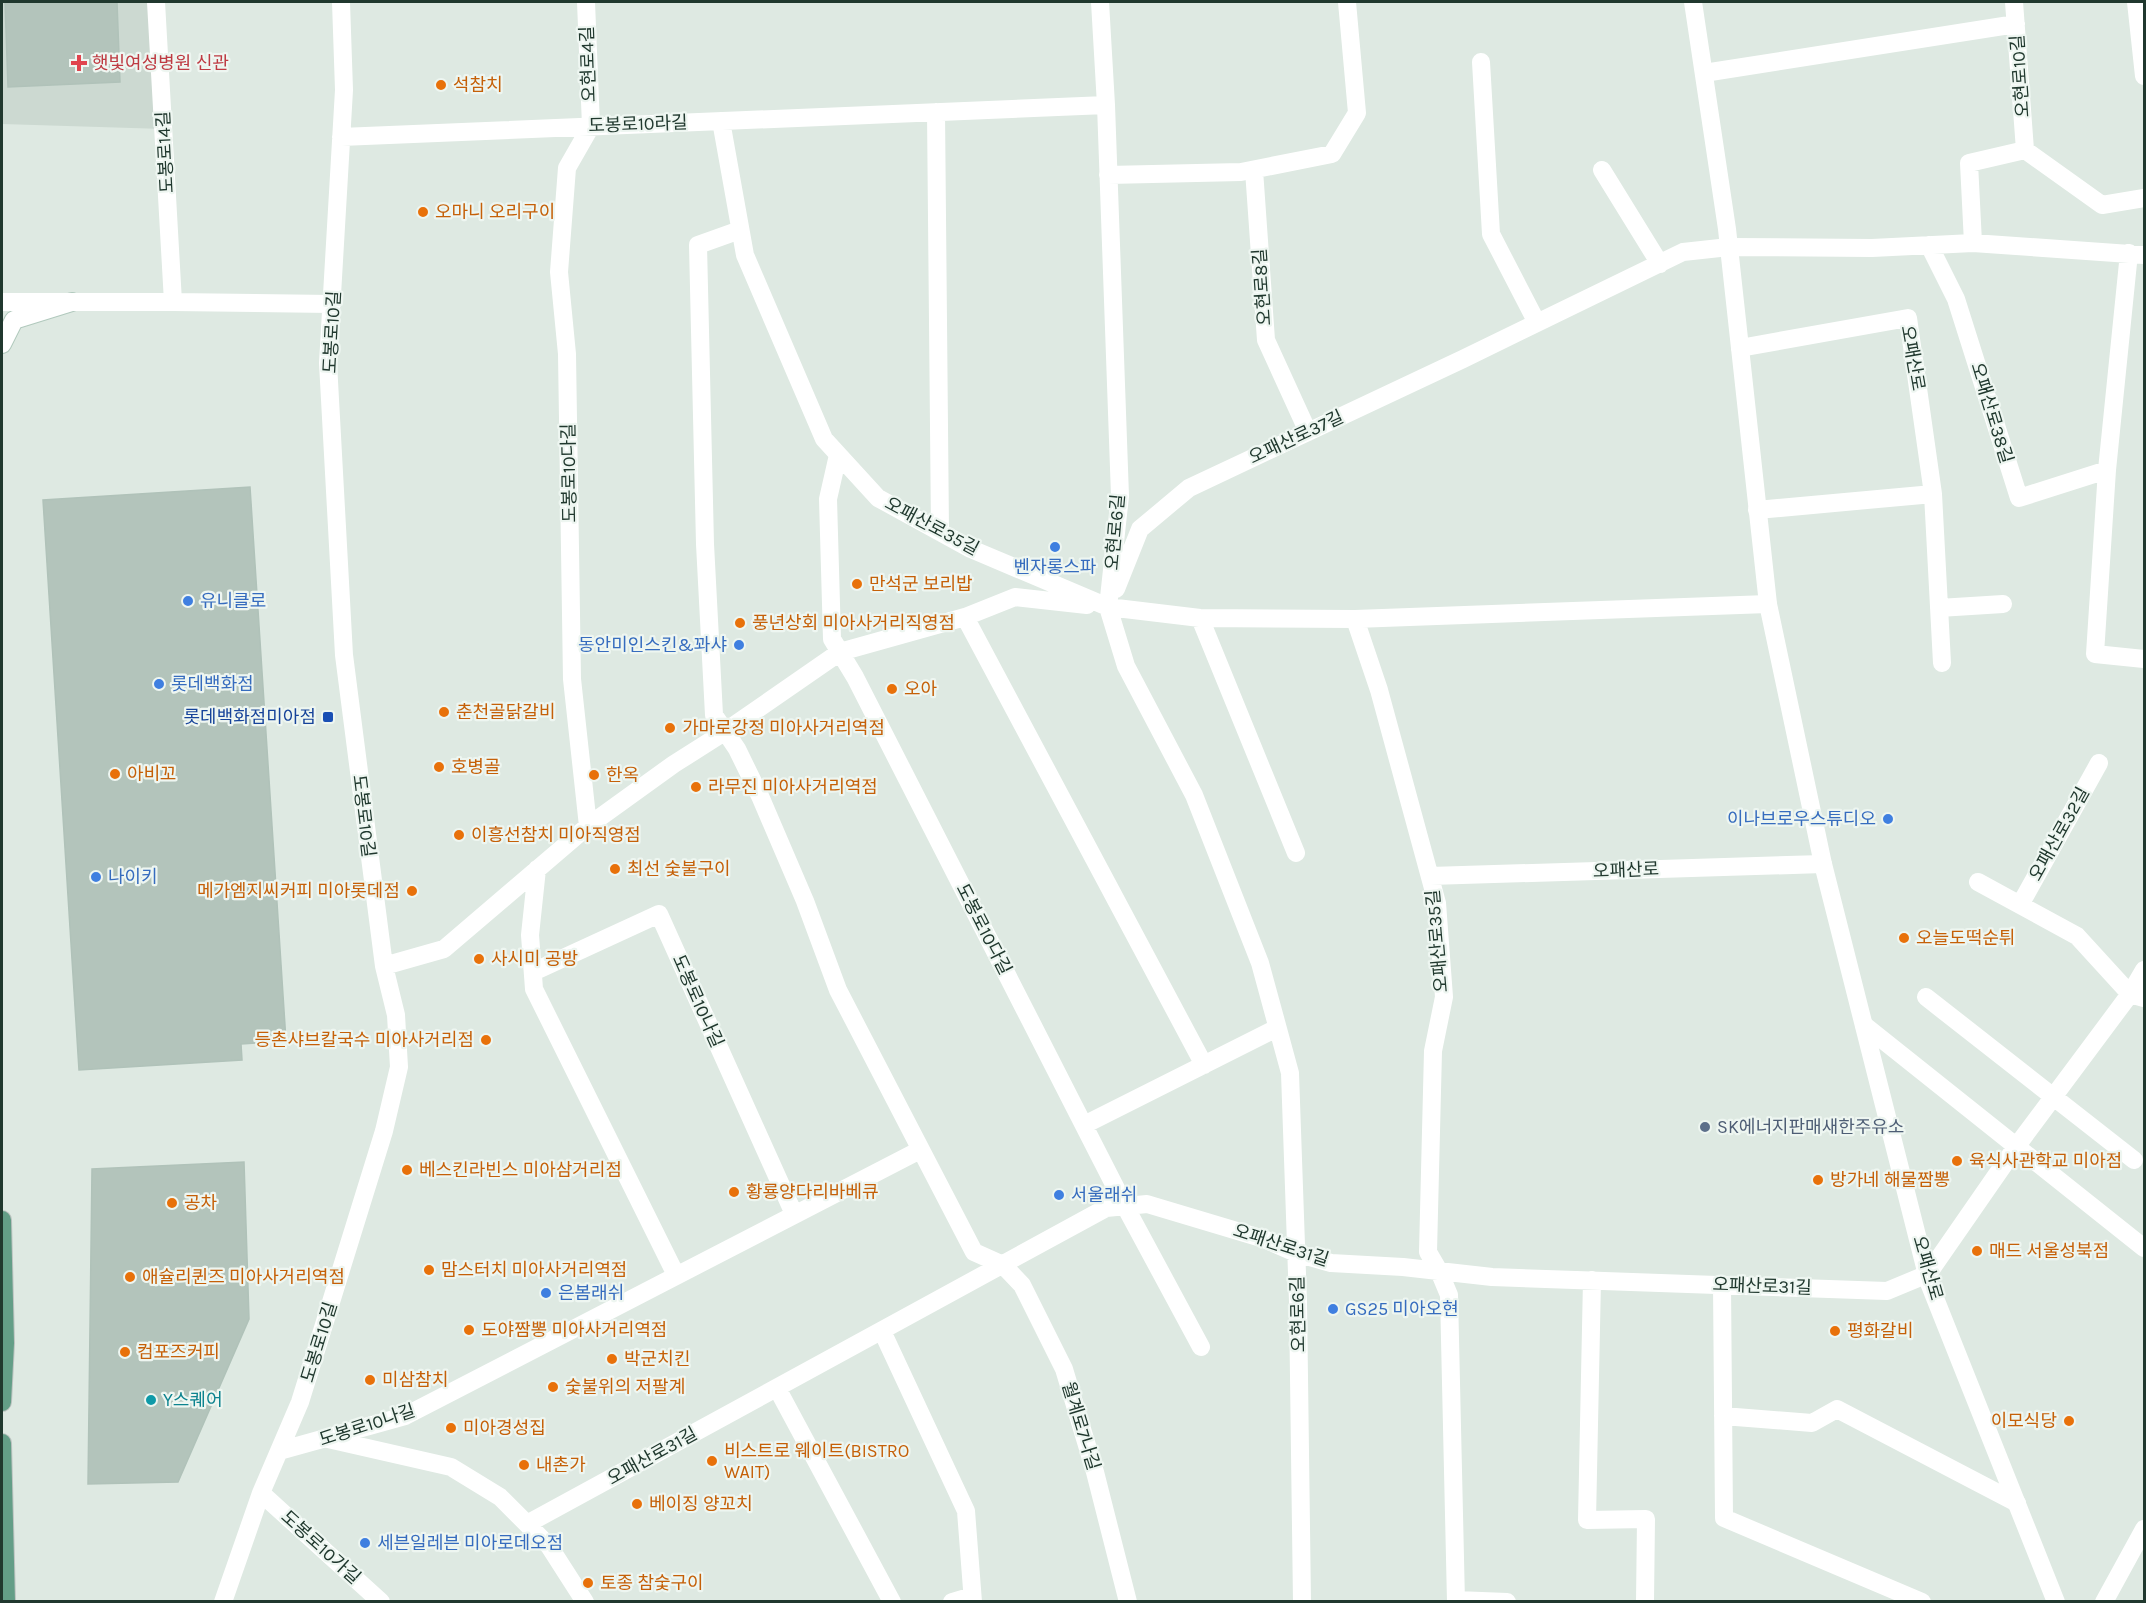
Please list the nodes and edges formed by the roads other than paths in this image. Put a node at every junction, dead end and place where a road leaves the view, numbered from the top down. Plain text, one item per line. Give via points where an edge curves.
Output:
1 (156, 2) edge
2 (341, 2) edge
3 (586, 2) edge
4 (1100, 2) edge
5 (1347, 2) edge
6 (1693, 2) edge
7 (2014, 2) edge
8 (2136, 2) edge
9 (2016, 24) junction
10 (1481, 62) dead end
11 (1704, 73) junction
12 (2145, 76) edge
13 (1106, 105) junction
14 (936, 112) junction
15 (721, 121) junction
16 (591, 126) junction
17 (341, 137) junction
18 (2025, 150) junction
19 (1254, 170) junction
20 (1602, 170) dead end
21 (1108, 175) junction
22 (2145, 198) edge
23 (740, 230) junction
24 (1973, 243) junction
25 (1929, 244) junction
26 (1729, 247) junction
27 (2137, 254) edge
28 (1660, 264) junction
29 (2, 302) edge
30 (72, 302) junction
31 (173, 302) junction
32 (333, 304) junction
33 (1537, 323) junction
34 (2, 344) edge
35 (1740, 348) junction
36 (1308, 432) junction
37 (838, 455) junction
38 (2107, 470) junction
39 (1933, 494) junction
40 (1758, 510) junction
41 (940, 532) junction
42 (1768, 604) junction
43 (2003, 604) dead end
44 (1108, 607) junction
45 (1939, 608) junction
46 (965, 616) junction
47 (1200, 618) junction
48 (1354, 619) junction
49 (840, 652) junction
50 (2145, 659) edge
51 (1942, 663) dead end
52 (726, 731) junction
53 (2099, 762) dead end
54 (588, 826) junction
55 (1296, 853) dead end
56 (1823, 864) junction
57 (537, 869) junction
58 (1430, 876) junction
59 (1978, 882) dead end
60 (2020, 905) junction
61 (384, 966) junction
62 (2145, 970) edge
63 (533, 972) junction
64 (2137, 996) edge
65 (1926, 997) dead end
66 (1864, 1025) junction
67 (1277, 1028) junction
68 (1204, 1065) junction
69 (2053, 1097) junction
70 (1084, 1125) junction
71 (2016, 1147) junction
72 (920, 1150) junction
73 (2134, 1160) dead end
74 (1125, 1206) junction
75 (794, 1215) junction
76 (2, 1220) edge
77 (2145, 1248) edge
78 (1296, 1253) junction
79 (1003, 1265) junction
80 (1439, 1271) junction
81 (1928, 1274) junction
82 (676, 1275) junction
83 (1592, 1281) junction
84 (1722, 1285) junction
85 (882, 1331) junction
86 (1201, 1347) dead end
87 (777, 1388) junction
88 (2, 1402) edge
89 (1723, 1416) junction
90 (324, 1438) junction
91 (2, 1443) edge
92 (279, 1451) junction
93 (261, 1493) junction
94 (2017, 1503) junction
95 (527, 1524) junction
96 (2145, 1528) edge
97 (973, 1599) edge
98 (1456, 1601) edge
99 (6, 1602) edge
100 (223, 1602) edge
101 (381, 1602) edge
102 (585, 1602) edge
103 (892, 1602) edge
104 (952, 1602) edge
105 (1128, 1602) edge
106 (1302, 1602) edge
107 (1507, 1602) edge
108 (1645, 1602) edge
109 (1922, 1602) edge
110 (2056, 1602) edge
111 (2104, 1602) edge

1 - 31 street, 도봉로14길
2 - 17 street, 도봉로10길
3 - 16 street, 오현로4길
4 - 13 street, 오현로6길
5 - 19 street via 1357,113 1332,154
6 - 11 street, 오패산로
7 - 9 street, 오현로10길
8 - 12 street
9 - 11 street
9 - 18 street, 오현로10길
10 - 33 street via 1491,234
11 - 26 street, 오패산로
13 - 14 street, 도봉로10라길
13 - 21 street, 오현로6길
14 - 15 street, 도봉로10라길
14 - 41 street
15 - 16 street, 도봉로10라길
15 - 23 street, 오패산로35길
16 - 17 street, 도봉로10라길
16 - 54 street, 도봉로10다길 via 567,168 559,272 567,354 572,679
17 - 32 street, 도봉로10길
18 - 22 street via 2102,205
18 - 24 street via 1969,163
19 - 21 street
19 - 36 street, 오현로8길 via 1266,340
20 - 28 street
21 - 44 street, 오현로6길 via 1120,496
23 - 37 street, 오패산로35길 via 745,255 824,439
23 - 52 street via 698,245 705,544 714,715
24 - 25 street
24 - 27 street
25 - 26 street via 1872,248
25 - 38 street, 오패산로38길 via 1956,299 2019,498
26 - 28 street, 오패산로37길 via 1683,252
26 - 35 street, 오패산로
27 - 38 street
28 - 33 street, 오패산로37길
29 - 30 street
30 - 31 street
30 - 34 street via 14,320
31 - 32 street
32 - 61 street, 도봉로10길 via 328,363 344,655
33 - 36 street, 오패산로37길
35 - 39 street, 오패산로 via 1908,318
35 - 40 street, 오패산로
36 - 44 street, 오패산로37길 via 1189,488 1140,529
37 - 41 street, 오패산로35길 via 878,498
37 - 49 street, 도봉로10다길 via 828,499 832,639
38 - 50 street via 2095,654
39 - 40 street
39 - 45 street, 오패산로
40 - 42 street, 오패산로
41 - 44 street, 오패산로35길
42 - 48 street, 오패산로35길
42 - 56 street, 오패산로
43 - 45 street
44 - 46 street via 1015,597
44 - 47 street, 오패산로35길
44 - 67 street, 오현로6길 via 1126,666 1194,795 1260,963
45 - 51 street, 오패산로
46 - 49 street
46 - 68 street
47 - 48 street, 오패산로35길
47 - 55 street
48 - 58 street, 오패산로35길 via 1379,690
49 - 52 street
49 - 70 street, 도봉로10다길
52 - 54 street
52 - 72 street via 760,796 838,990
53 - 60 street, 오패산로32길
54 - 57 street
56 - 58 street, 오패산로
56 - 66 street, 오패산로
57 - 61 street via 444,948
57 - 63 street via 530,935
58 - 80 street, 오패산로35길 via 1437,903 1444,997 1433,1051 1428,1240 1428,1252
59 - 60 street
60 - 64 street via 2077,936
61 - 92 street, 도봉로10길 via 396,1014 399,1067 384,1131 300,1402
62 - 64 street
63 - 75 street, 도봉로10나길 via 659,914
63 - 82 street via 534,989
64 - 69 street
65 - 69 street
66 - 71 street
66 - 81 street, 오패산로
67 - 68 street
67 - 78 street, 오현로6길 via 1290,1073
68 - 70 street
69 - 71 street
69 - 73 street
70 - 74 street, 도봉로10다길
71 - 77 street
71 - 81 street
72 - 75 street, 도봉로10나길
72 - 79 street via 974,1252
74 - 78 street, 오패산로31길 via 1148,1204 1264,1239
74 - 79 street, 오패산로31길 via 1106,1208
74 - 86 street
75 - 82 street, 도봉로10나길
76 - 88 main road
78 - 80 street, 오패산로31길 via 1331,1263
78 - 106 street, 오현로6길
79 - 85 street, 오패산로31길
79 - 105 street, 월계로7나길 via 1022,1285 1064,1369
80 - 83 street, 오패산로31길
80 - 98 street via 1449,1295
81 - 84 street, 오패산로31길 via 1887,1291
81 - 94 street, 오패산로
82 - 90 street, 도봉로10나길 via 405,1416
83 - 84 street, 오패산로31길
83 - 108 street via 1587,1520 1646,1519
84 - 89 street
85 - 87 street, 오패산로31길
85 - 97 street via 966,1511
87 - 95 street, 오패산로31길
87 - 103 street
89 - 94 street via 1812,1423 1837,1409
89 - 109 street via 1724,1518
90 - 92 street, 도봉로10나길
90 - 95 street via 451,1467 500,1497
91 - 99 main road
92 - 93 street, 도봉로10길
93 - 100 street, 도봉로10길
93 - 101 street, 도봉로10가길
94 - 110 street, 오패산로
95 - 102 street via 549,1546
96 - 111 street
97 - 104 street
98 - 107 street

